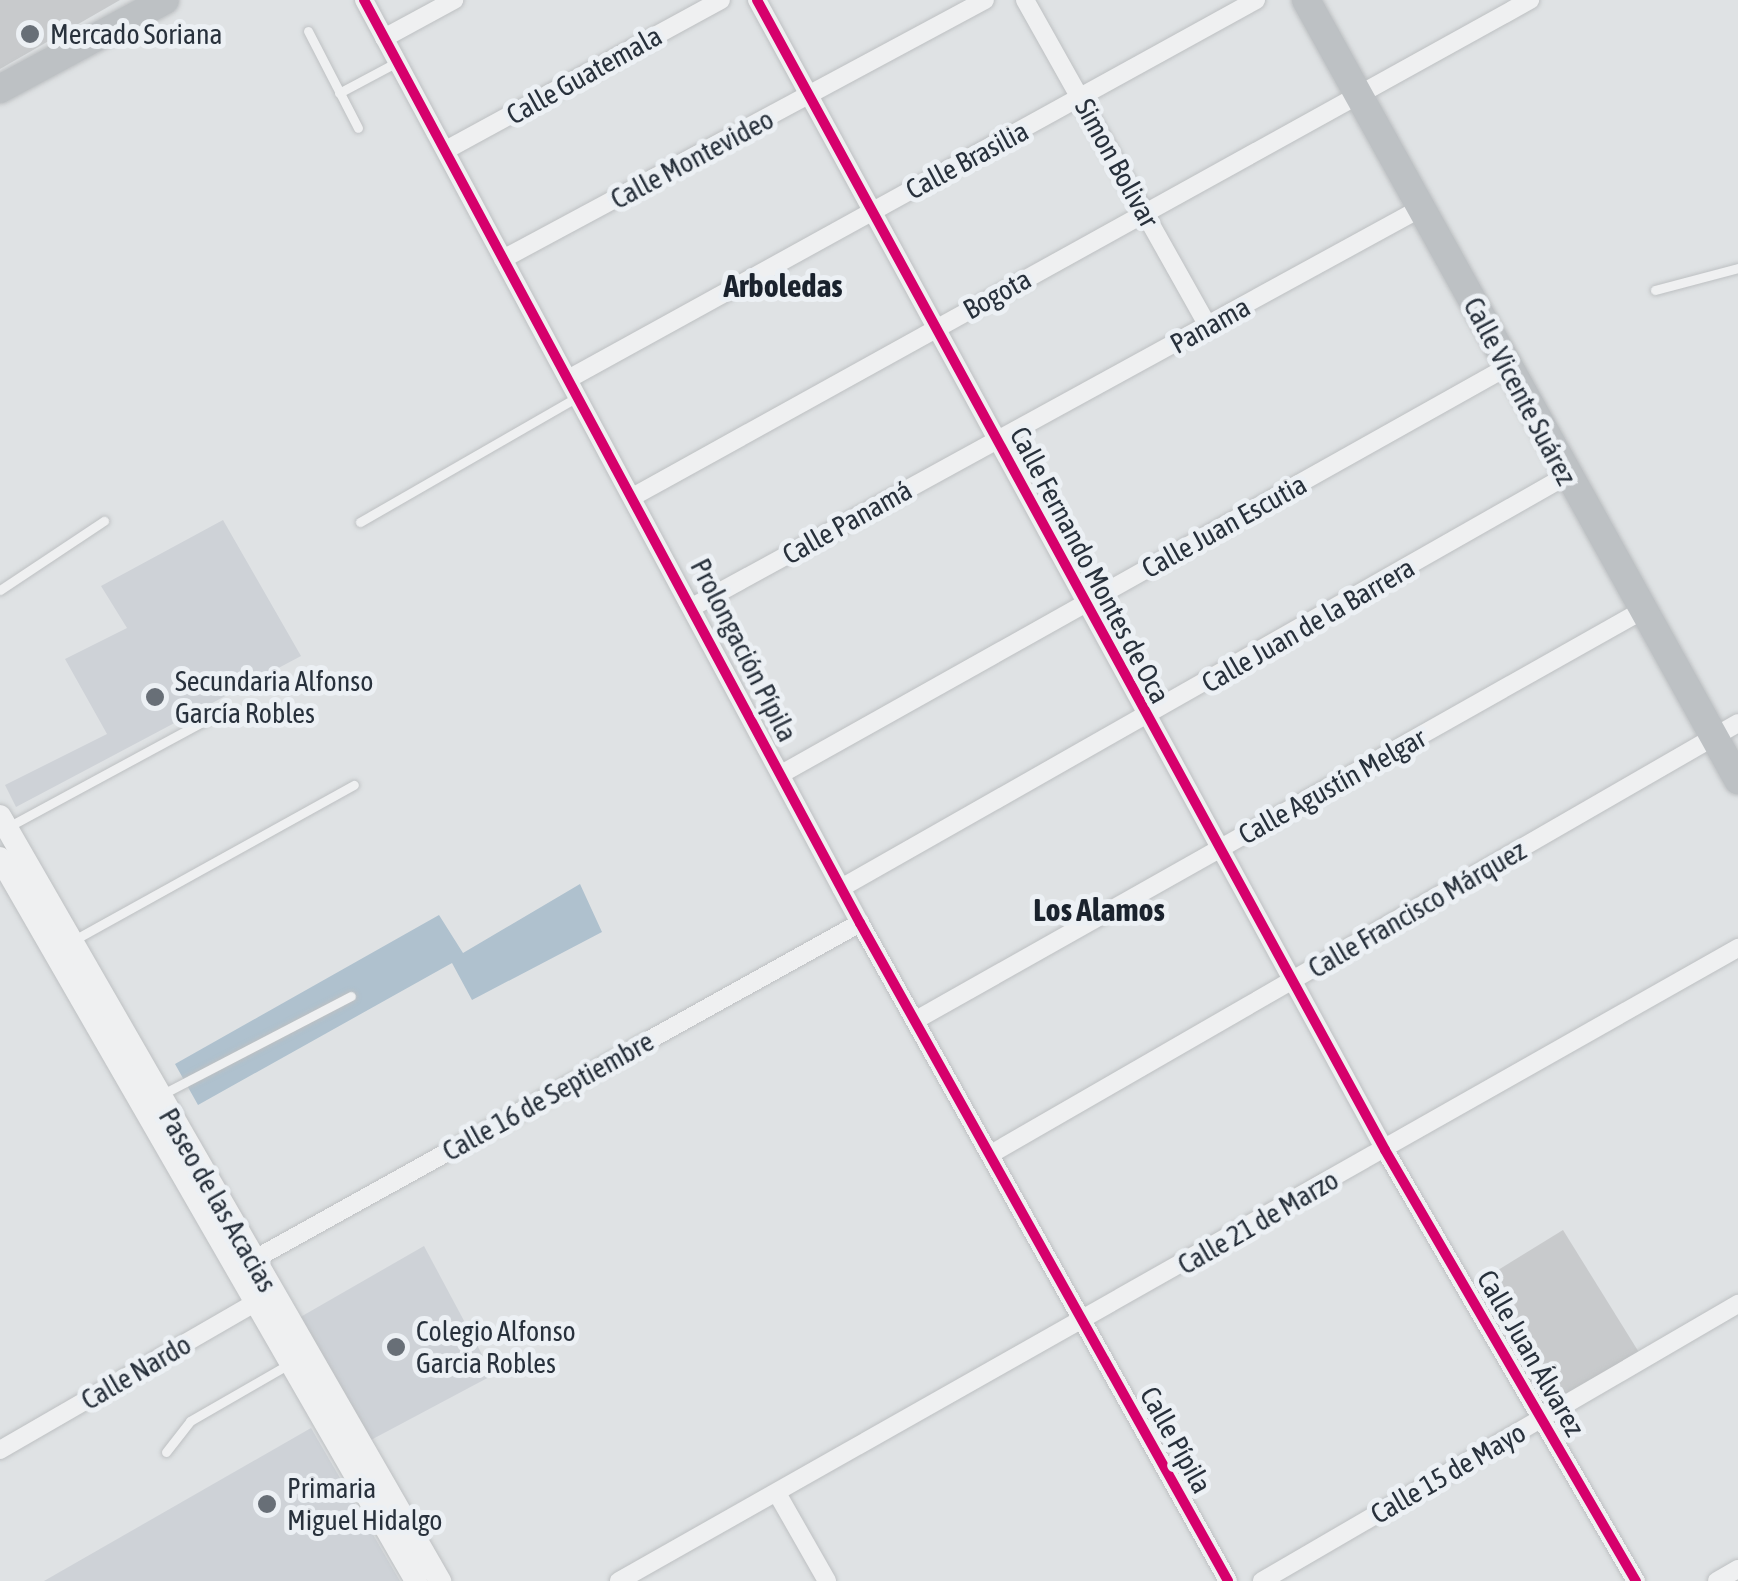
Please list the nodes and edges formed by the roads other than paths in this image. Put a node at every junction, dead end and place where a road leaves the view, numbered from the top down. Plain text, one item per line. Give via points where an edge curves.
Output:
1 (165, 0) edge
2 (364, 0) edge
3 (454, 0) edge
4 (721, 0) edge
5 (757, 0) edge
6 (985, 0) edge
7 (1025, 0) edge
8 (1256, 0) edge
9 (1306, 0) edge
10 (1526, 3) edge
11 (308, 32) dead end
12 (384, 38) junction
13 (397, 62) junction
14 (0, 90) edge
15 (339, 94) junction
16 (810, 96) junction
17 (1360, 96) junction
18 (1082, 100) junction
19 (358, 128) dead end
20 (446, 150) junction
21 (1421, 208) junction
22 (874, 209) junction
23 (1145, 212) junction
24 (503, 259) junction
25 (1738, 268) edge
26 (1655, 290) dead end
27 (1208, 326) junction
28 (937, 328) junction
29 (1507, 367) junction
30 (572, 377) junction
31 (581, 394) junction
32 (998, 440) junction
33 (1566, 476) junction
34 (636, 495) junction
35 (104, 520) dead end
36 (360, 522) dead end
37 (0, 590) edge
38 (696, 605) junction
39 (1084, 605) junction
40 (1643, 610) junction
41 (1147, 718) junction
42 (208, 719) dead end
43 (1738, 723) edge
44 (1712, 736) junction
45 (782, 774) junction
46 (1738, 780) edge
47 (354, 785) dead end
48 (3, 822) edge
49 (1219, 850) junction
50 (0, 858) edge
51 (841, 888) junction
52 (860, 923) junction
53 (71, 941) junction
54 (1738, 948) edge
55 (1294, 980) junction
56 (351, 996) dead end
57 (916, 1020) junction
58 (158, 1096) junction
59 (1384, 1150) junction
60 (991, 1154) junction
61 (245, 1264) junction
62 (264, 1298) junction
63 (1738, 1304) edge
64 (1084, 1322) junction
65 (292, 1362) junction
66 (1544, 1418) junction
67 (0, 1450) edge
68 (166, 1452) dead end
69 (778, 1495) junction
70 (1737, 1572) edge
71 (416, 1581) edge
72 (440, 1581) edge
73 (619, 1581) edge
74 (827, 1581) edge
75 (1228, 1581) edge
76 (1262, 1581) edge
77 (1636, 1581) edge
78 (1717, 1581) edge

1 - 14 main road
2 - 12 street, Prolongación Pípila
3 - 12 street
4 - 20 street, Calle Guatemala
5 - 16 street, Calle Fernando Montes de Oca
6 - 16 street, Calle Montevideo
7 - 18 street, Simon Bolivar
8 - 18 street, Calle Brasilia
9 - 17 main road, Calle Vicente Suárez
10 - 17 street, Bogota
11 - 15 lane
12 - 13 street, Prolongación Pípila
13 - 15 lane
13 - 20 street, Prolongación Pípila
15 - 19 lane
16 - 22 street, Calle Fernando Montes de Oca
16 - 24 street, Calle Montevideo
17 - 21 main road, Calle Vicente Suárez
17 - 23 street, Bogota
18 - 22 street, Calle Brasilia
18 - 23 street, Simon Bolivar
20 - 24 street, Prolongación Pípila
21 - 27 street, Panama
21 - 29 main road, Calle Vicente Suárez
22 - 28 street, Calle Fernando Montes de Oca
22 - 30 street, Calle Brasilia
23 - 27 street, Simon Bolivar
23 - 28 street, Bogota
24 - 30 street, Prolongación Pípila
25 - 26 lane
27 - 32 street, Panama
28 - 32 street, Calle Fernando Montes de Oca
28 - 34 street, Bogota
29 - 33 main road, Calle Vicente Suárez
29 - 39 street, Calle Juan Escutia
30 - 31 street, Prolongación Pípila
31 - 34 street, Prolongación Pípila
31 - 36 lane
32 - 38 street, Calle Panamá
32 - 39 street, Calle Fernando Montes de Oca
33 - 40 main road, Calle Vicente Suárez
33 - 41 street, Calle Juan de la Barrera
34 - 38 street, Prolongación Pípila
35 - 37 lane
38 - 45 street, Prolongación Pípila
39 - 41 street, Calle Fernando Montes de Oca
39 - 45 street, Calle Juan Escutia
40 - 44 main road, Calle Vicente Suárez
40 - 49 street, Calle Agustín Melgar
41 - 49 street, Calle Fernando Montes de Oca
41 - 51 street, Calle Juan de la Barrera
42 - 48 lane
43 - 44 street, Calle Francisco Márquez
44 - 46 main road, Calle Vicente Suárez
44 - 55 street, Calle Francisco Márquez
45 - 51 street, Prolongación Pípila
47 - 53 lane
48 - 53 street, Paseo de las Acacias
49 - 55 street, Calle Fernando Montes de Oca
49 - 57 street, Calle Agustín Melgar
50 - 61 street, Paseo de las Acacias
51 - 52 street, Prolongación Pípila
52 - 57 street, Prolongación Pípila
52 - 61 street, Calle 16 de Septiembre
53 - 58 street, Paseo de las Acacias
54 - 59 street, Calle 21 de Marzo
55 - 59 street, Calle Fernando Montes de Oca
55 - 60 street, Calle Francisco Márquez
56 - 58 lane
57 - 60 street, Prolongación Pípila
58 - 61 street, Paseo de las Acacias
59 - 64 street, Calle 21 de Marzo
59 - 66 street, Calle Juan Álvarez
60 - 64 street, Prolongación Pípila
61 - 62 street, Paseo de las Acacias
62 - 65 street, Paseo de las Acacias
62 - 67 street, Calle Nardo
62 - 72 street, Paseo de las Acacias
63 - 66 street, Calle 15 de Mayo
64 - 69 street, Calle 21 de Marzo
64 - 75 street, Calle Pípila
65 - 68 lane via 190,1421
65 - 71 street, Paseo de las Acacias
66 - 76 street, Calle 15 de Mayo
66 - 77 street, Calle Juan Álvarez
69 - 73 street, Calle 21 de Marzo
69 - 74 street
70 - 78 street

